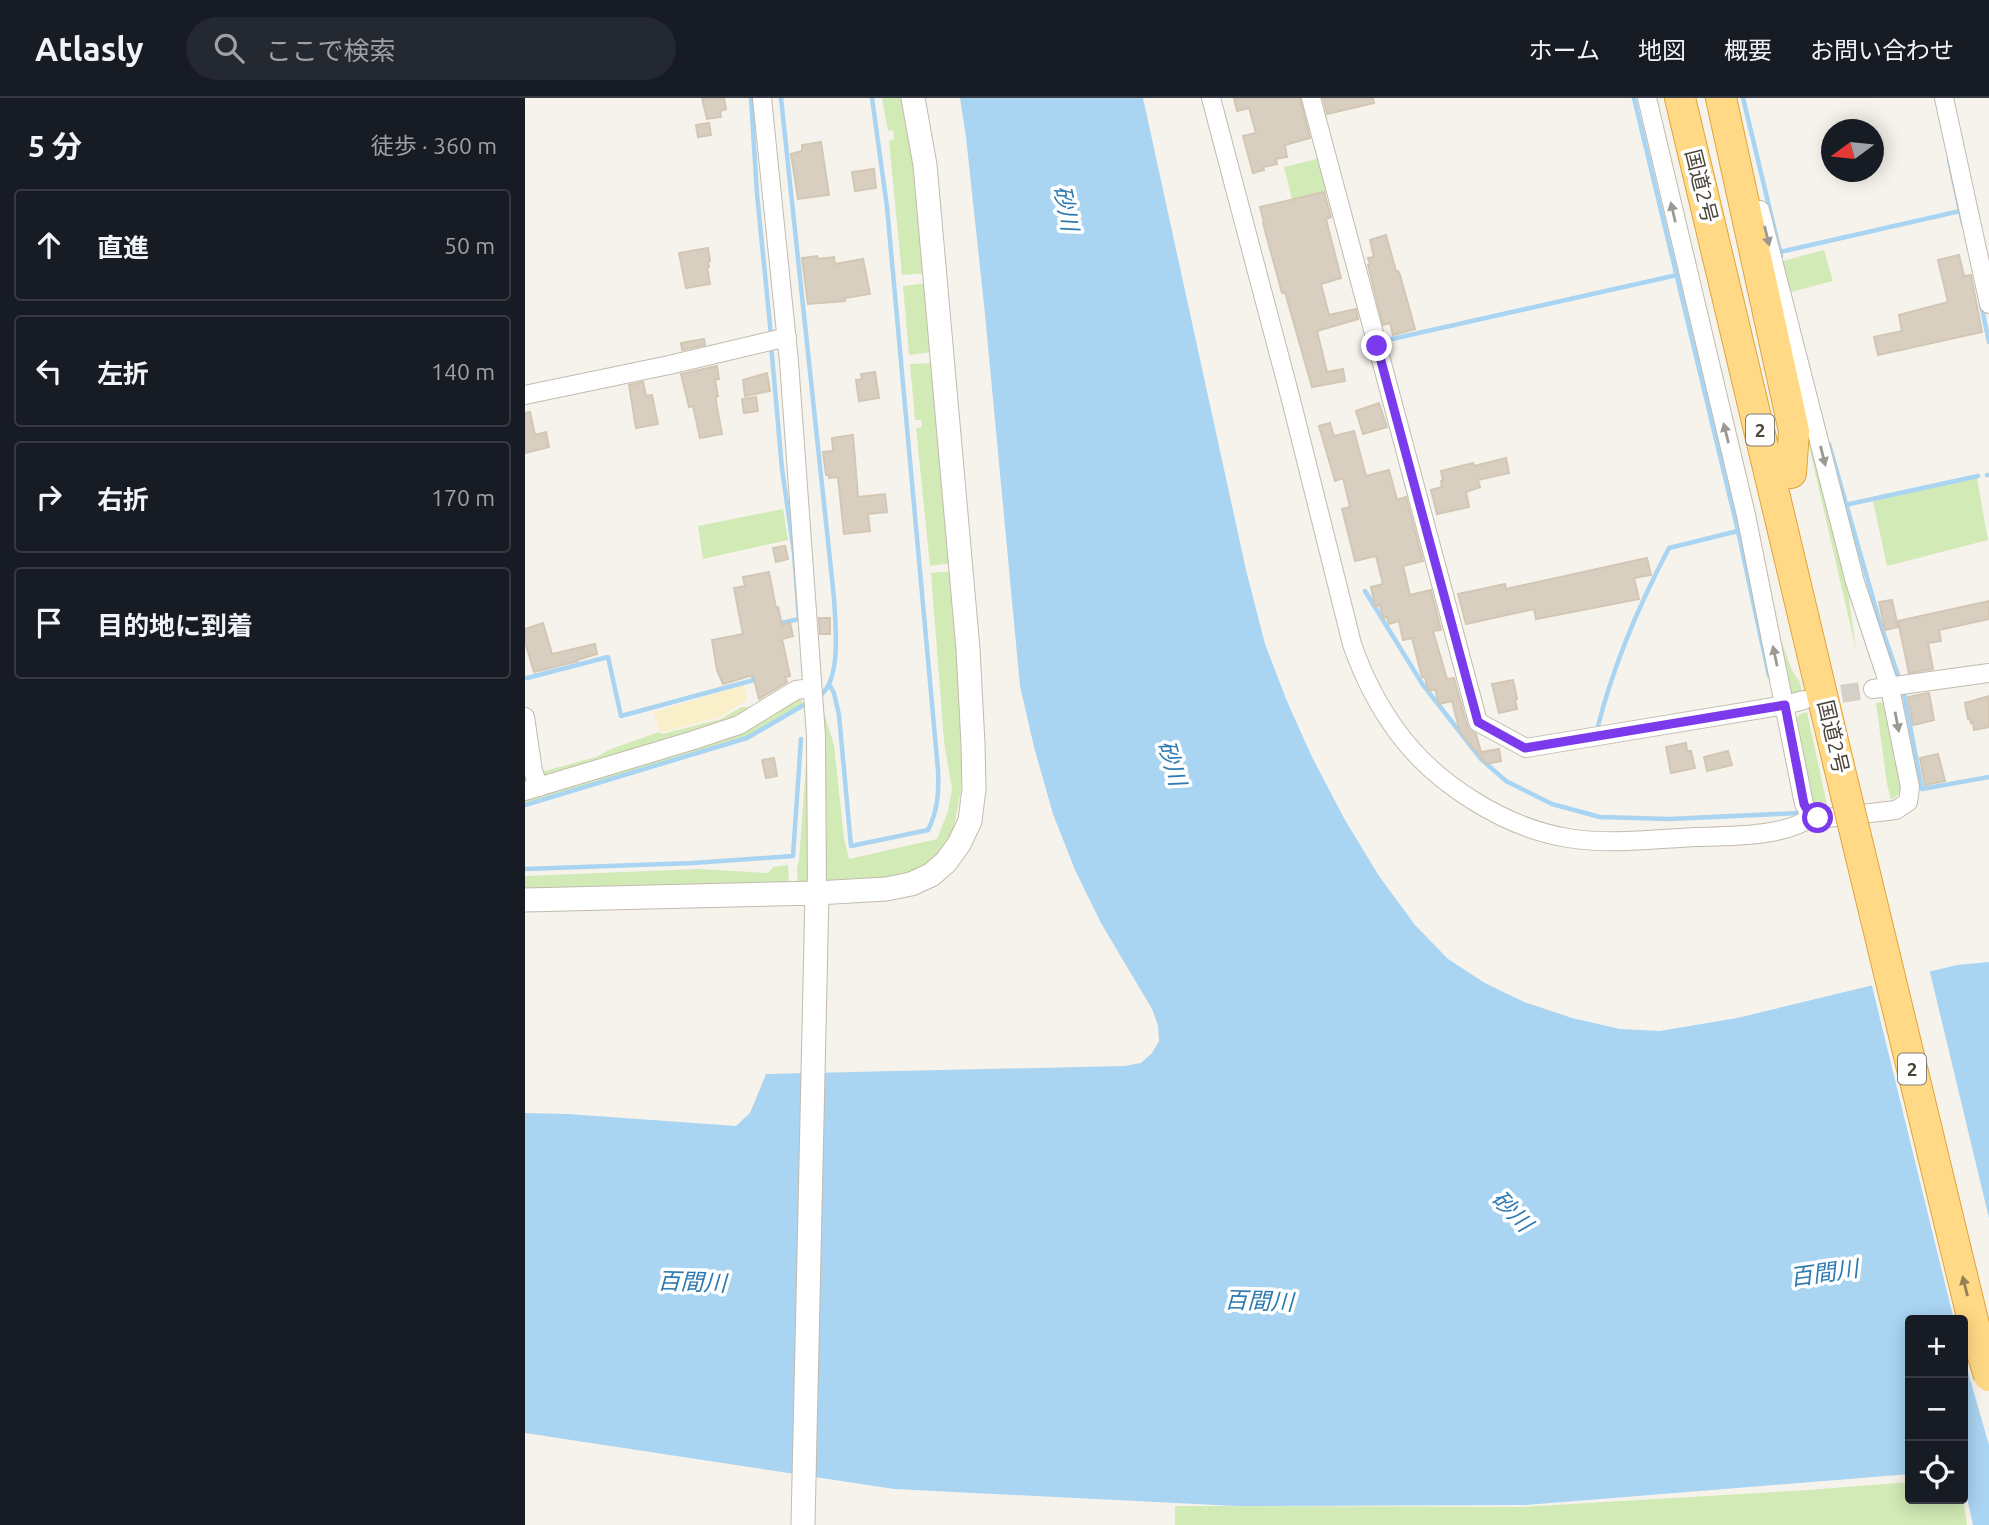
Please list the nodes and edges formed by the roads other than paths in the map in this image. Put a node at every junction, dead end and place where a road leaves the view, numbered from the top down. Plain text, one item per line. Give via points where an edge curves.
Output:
1 (762, 98) edge
2 (913, 98) edge
3 (1211, 98) edge
4 (1311, 98) edge
5 (1647, 98) edge
6 (1660, 98) edge
7 (1680, 98) edge
8 (1701, 98) edge
9 (1721, 98) edge
10 (1733, 98) edge
11 (1944, 98) edge
12 (1986, 276) edge
13 (1989, 303) edge
14 (776, 340) junction
15 (525, 395) edge
16 (1791, 474) junction
17 (1812, 650) junction
18 (1989, 673) edge
19 (1892, 687) junction
20 (812, 695) junction
21 (1804, 700) tunnel mouth
22 (1785, 705) junction
23 (525, 717) edge
24 (1848, 760) junction
25 (532, 789) edge
26 (1811, 817) junction
27 (817, 893) junction
28 (525, 900) edge
29 (1989, 1300) edge
30 (1989, 1376) edge
31 (803, 1525) edge

1 - 14 street
2 - 27 street via 925,165 937,290 968,649 974,789 970,821 960,844 931,875 886,889
3 - 26 street via 1352,644 1361,670 1400,735 1475,802 1507,819 1567,838 1603,842 1756,834 1802,825
4 - 22 street via 1478,722 1525,748
22 -> 5 street via 1746,515
6 - 17 highway via 1747,437
7 - 17 highway, 国道2号 / 2
8 - 16 highway, 国道2号 / 2
9 - 16 highway via 1794,430
10 -> 19 street via 1855,582
11 - 12 street
12 - 13 street
14 - 15 street
14 - 20 street
16 - 24 highway, 国道2号 / 2
17 - 24 highway, 国道2号 / 2
18 - 19 street
19 -> 26 street via 1910,787 1908,802 1896,810
20 - 25 street via 796,690 739,725
20 - 27 street
21 - 22 street
22 - 26 street via 1804,804
23 - 25 street
24 - 29 highway, 国道2号 / 2 via 1880,855
30 -> 24 highway, 国道2号 / 2, bridge
27 - 28 street
27 - 31 street

